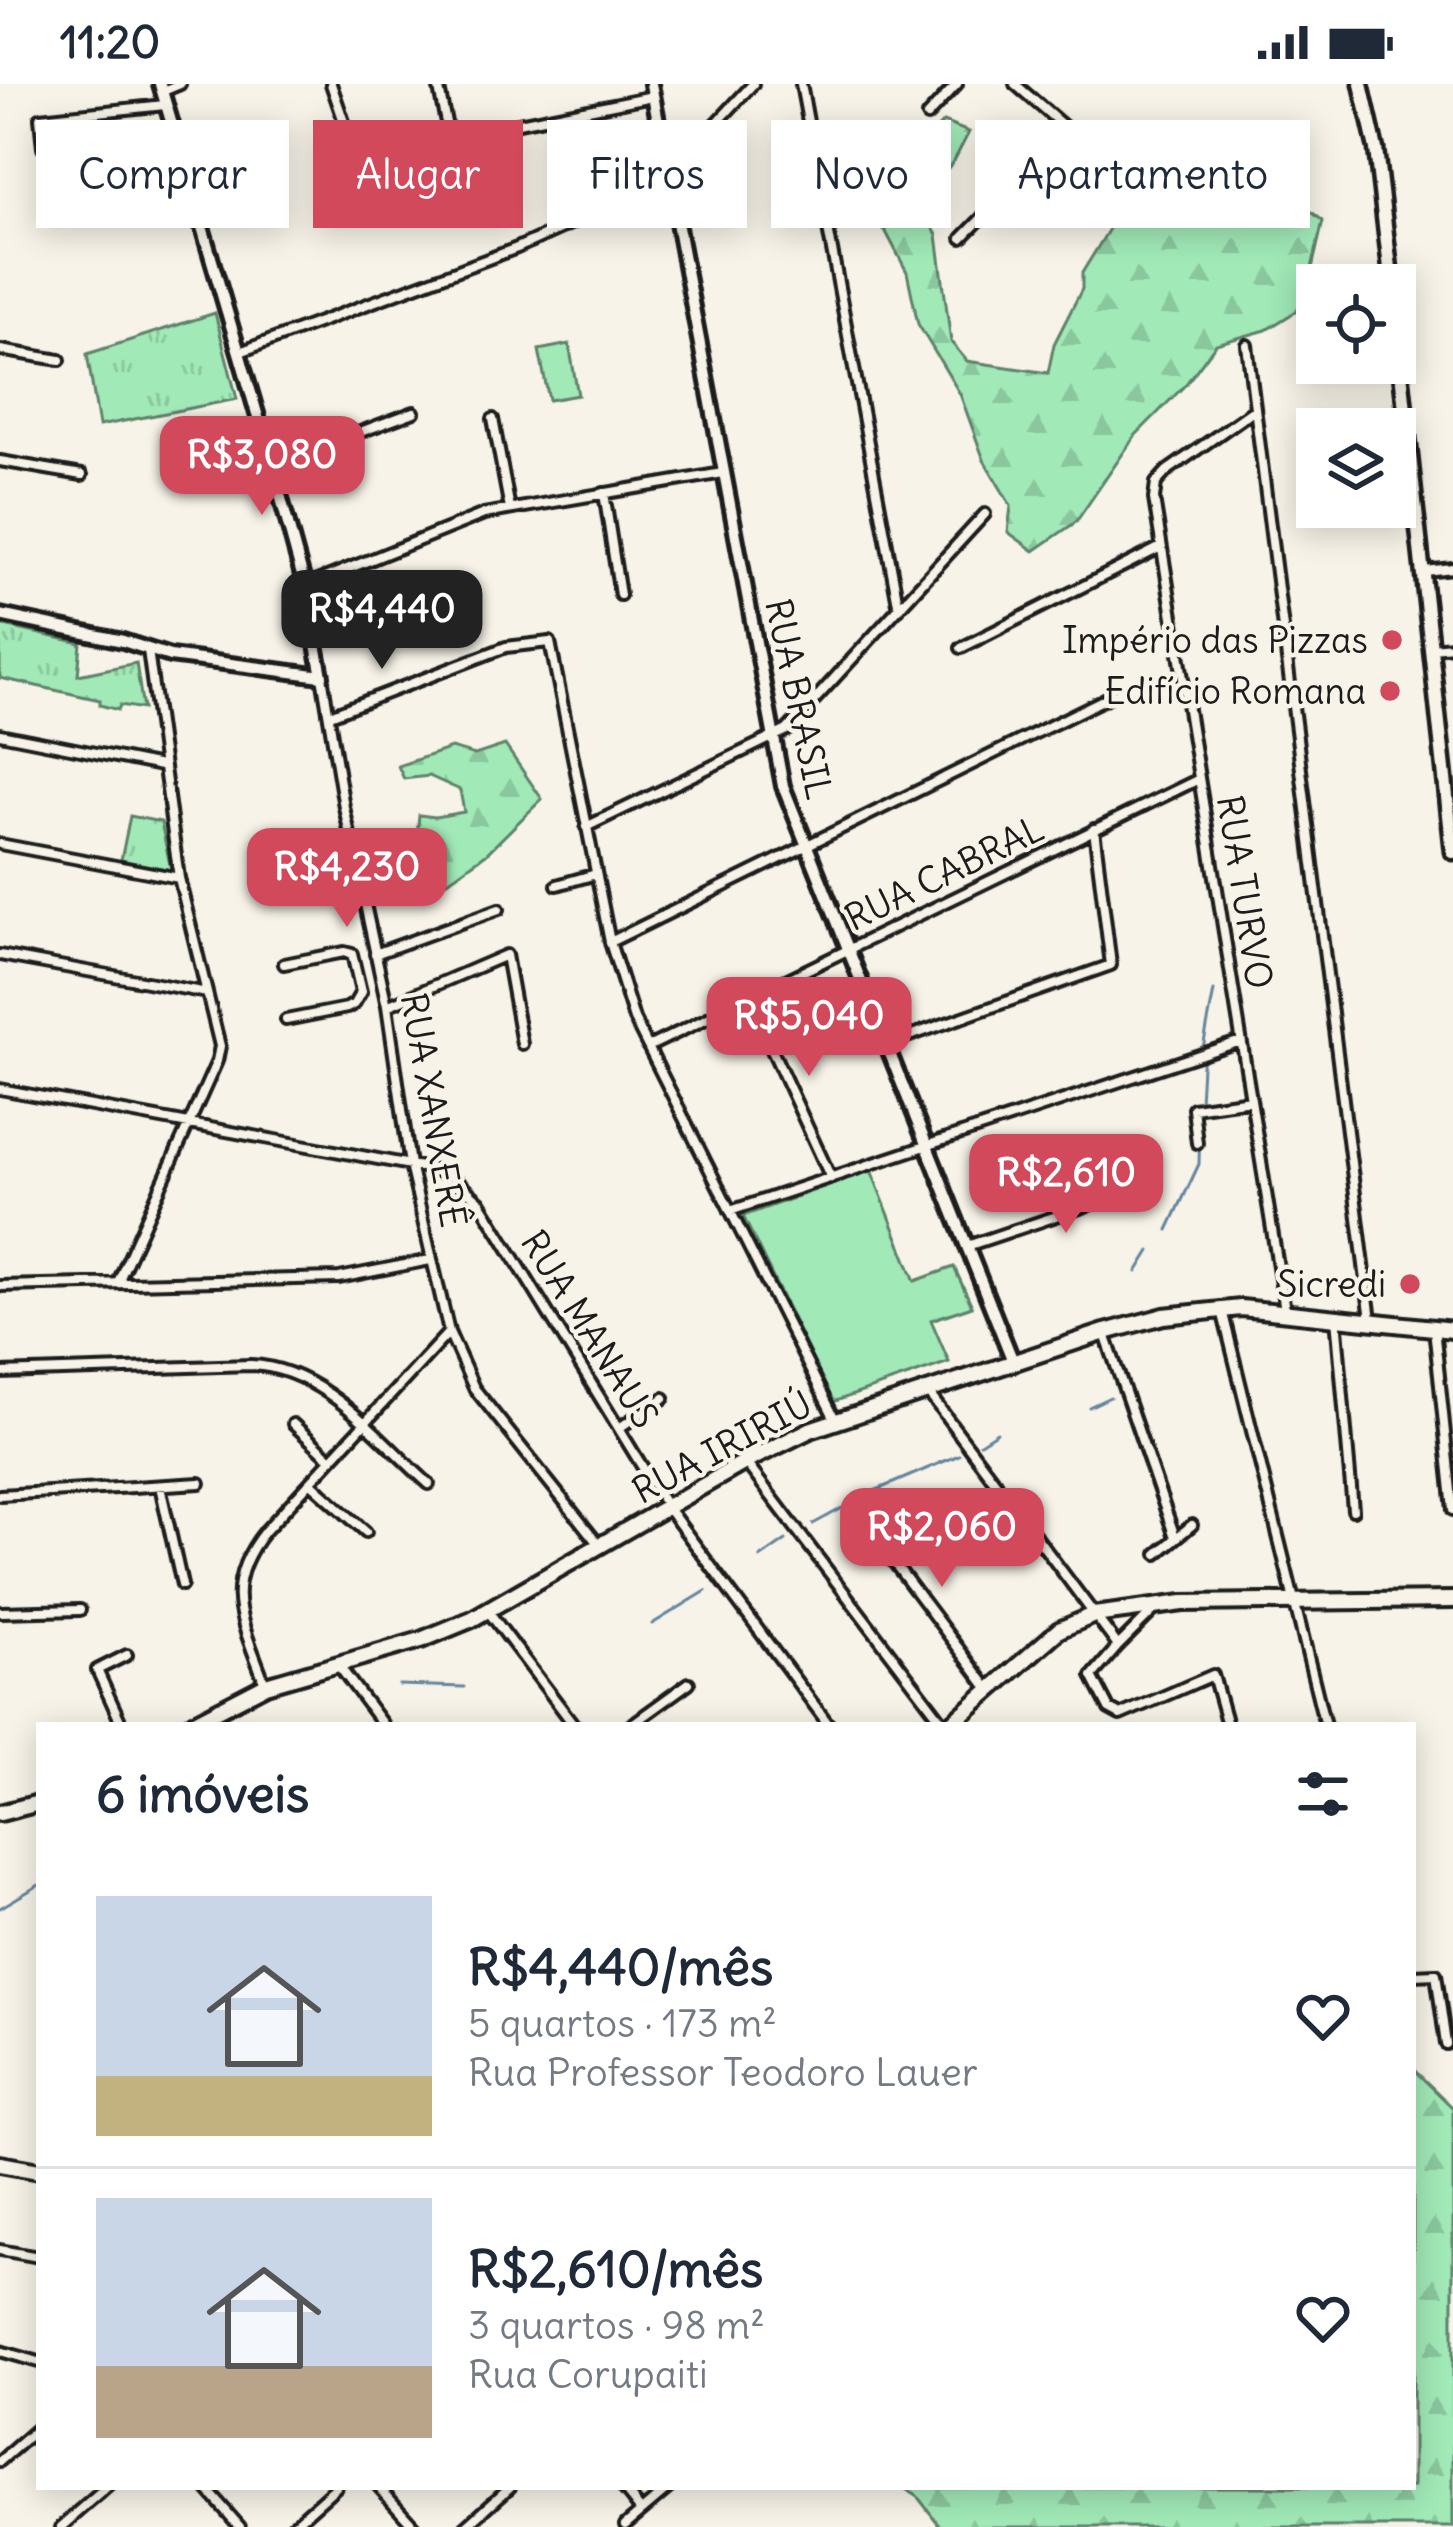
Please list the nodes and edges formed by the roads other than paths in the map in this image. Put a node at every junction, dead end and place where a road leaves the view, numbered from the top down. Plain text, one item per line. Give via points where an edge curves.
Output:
1 (180, 84) edge
2 (331, 84) edge
3 (437, 84) edge
4 (753, 84) edge
5 (801, 84) edge
6 (957, 84) edge
7 (1015, 84) edge
8 (1361, 84) edge
9 (162, 88) edge
10 (652, 90) edge
11 (167, 105) junction
12 (927, 116) dead end
13 (40, 120) edge
14 (343, 120) edge
15 (445, 120) edge
16 (522, 120) edge
17 (658, 120) edge
18 (721, 120) edge
19 (561, 228) edge
20 (679, 228) edge
21 (962, 238) dead end
22 (1390, 264) edge
23 (1247, 345) dead end
24 (0, 350) edge
25 (240, 352) junction
26 (59, 360) dead end
27 (1402, 384) edge
28 (1255, 409) junction
29 (414, 412) dead end
30 (493, 419) dead end
31 (0, 461) edge
32 (272, 465) junction
33 (723, 472) junction
34 (82, 475) dead end
35 (604, 493) junction
36 (510, 509) junction
37 (985, 514) dead end
38 (1162, 547) junction
39 (1453, 568) edge
40 (1422, 571) junction
41 (304, 586) junction
42 (620, 596) dead end
43 (899, 609) junction
44 (0, 615) edge
45 (1453, 646) edge
46 (147, 648) junction
47 (961, 648) dead end
48 (1430, 648) junction
49 (322, 676) junction
50 (1120, 691) dead end
51 (330, 715) junction
52 (0, 734) edge
53 (773, 739) junction
54 (160, 766) junction
55 (1199, 778) junction
56 (586, 827) junction
57 (1094, 830) junction
58 (0, 844) edge
59 (805, 846) junction
60 (1453, 852) edge
61 (596, 874) junction
62 (179, 878) junction
63 (557, 885) dead end
64 (499, 909) dead end
65 (610, 942) junction
66 (847, 950) junction
67 (375, 954) junction
68 (0, 955) edge
69 (284, 964) dead end
70 (381, 980) junction
71 (361, 985) junction
72 (207, 993) junction
73 (748, 998) junction
74 (387, 1006) junction
75 (286, 1020) dead end
76 (1242, 1041) junction
77 (522, 1043) dead end
78 (885, 1045) junction
79 (648, 1047) junction
80 (0, 1089) edge
81 (1251, 1100) junction
82 (188, 1125) junction
83 (1196, 1143) dead end
84 (926, 1146) junction
85 (410, 1165) junction
86 (831, 1178) junction
87 (1152, 1184) dead end
88 (730, 1211) junction
89 (967, 1246) junction
90 (430, 1260) junction
91 (118, 1282) junction
92 (0, 1286) edge
93 (1221, 1309) junction
94 (1285, 1310) junction
95 (1336, 1316) junction
96 (1371, 1320) junction
97 (1434, 1328) junction
98 (1453, 1330) edge
99 (449, 1332) junction
100 (1105, 1332) junction
101 (1015, 1364) junction
102 (0, 1373) edge
103 (927, 1391) junction
104 (664, 1398) dead end
105 (836, 1420) junction
106 (293, 1424) dead end
107 (362, 1424) junction
108 (619, 1428) junction
109 (331, 1459) junction
110 (745, 1462) junction
111 (310, 1481) junction
112 (200, 1484) dead end
113 (428, 1484) dead end
114 (160, 1486) junction
115 (0, 1495) edge
116 (668, 1507) junction
117 (1353, 1510) dead end
118 (1453, 1510) edge
119 (859, 1516) dead end
120 (1192, 1525) dead end
121 (366, 1532) dead end
122 (1175, 1537) junction
123 (600, 1546) junction
124 (1157, 1554) dead end
125 (182, 1585) dead end
126 (1453, 1600) edge
127 (1294, 1603) junction
128 (1159, 1606) junction
129 (80, 1610) dead end
130 (488, 1610) junction
131 (0, 1612) edge
132 (1094, 1615) junction
133 (1118, 1646) junction
134 (127, 1655) dead end
135 (338, 1665) junction
136 (689, 1683) dead end
137 (266, 1685) junction
138 (990, 1690) junction
139 (121, 1722) edge
140 (195, 1722) edge
141 (381, 1722) edge
142 (572, 1722) edge
143 (635, 1722) edge
144 (828, 1722) edge
145 (946, 1722) edge
146 (952, 1722) edge
147 (1226, 1722) edge
148 (1324, 1722) edge
149 (36, 1804) edge
150 (0, 1813) edge
151 (1416, 1975) edge
152 (1446, 2044) dead end
153 (0, 2164) edge
154 (36, 2170) edge
155 (0, 2250) edge
156 (36, 2256) edge
157 (0, 2351) edge
158 (36, 2361) edge
159 (36, 2430) edge
160 (0, 2461) edge
161 (104, 2490) edge
162 (208, 2490) edge
163 (333, 2490) edge
164 (382, 2490) edge
165 (507, 2490) edge
166 (624, 2490) edge
167 (666, 2490) edge
168 (641, 2511) junction
169 (626, 2525) edge
170 (63, 2526) edge
171 (240, 2527) edge
172 (291, 2527) edge
173 (415, 2527) edge
174 (465, 2527) edge

1 - 9 street
2 - 14 street
3 - 15 street
4 - 18 street
5 - 43 street
6 - 12 street
7 - 21 street via 1068,130
8 - 22 main road
9 - 11 street, RUA XANXERÊ
10 - 16 street
10 - 17 street, RUA BRASIL
11 - 13 street
11 - 25 street, RUA XANXERÊ
19 - 25 street
20 - 33 street, RUA BRASIL
23 - 28 street
24 - 26 street
25 - 32 street, RUA XANXERÊ
27 - 40 main road
28 - 38 street, RUA TURVO via 1156,483
28 - 96 street
29 - 32 street
30 - 36 street
31 - 34 street
32 - 41 street, RUA XANXERÊ
33 - 35 street
33 - 53 street, RUA BRASIL
35 - 36 street
35 - 42 street
36 - 41 street
37 - 43 street
38 - 47 street
38 - 55 street, RUA TURVO
39 - 40 street
40 - 48 main road
41 - 49 street, RUA XANXERÊ
43 - 53 street
44 - 46 street
45 - 48 street
46 - 49 street
46 - 54 street
48 - 60 main road
49 - 51 street, RUA XANXERÊ
50 - 59 street
51 - 56 street via 519,643 550,642
51 - 67 street, RUA XANXERÊ
52 - 54 street
53 - 56 street
53 - 59 street, RUA BRASIL
54 - 62 street
55 - 57 street, RUA CABRAL
55 - 76 street, RUA TURVO
56 - 61 street
57 - 66 street, RUA CABRAL
57 - 78 street via 1111,965
58 - 62 street
59 - 65 street
59 - 66 street, RUA BRASIL
61 - 63 street
61 - 65 street
62 - 72 street
64 - 67 street
65 - 79 street
66 - 73 street, RUA CABRAL
66 - 78 street, RUA BRASIL
67 - 70 street, RUA XANXERÊ
68 - 72 street
69 - 71 street via 344,952 356,960
70 - 71 street
70 - 74 street, RUA XANXERÊ
71 - 75 street via 347,1008
72 - 82 street via 220,1054
73 - 79 street, RUA CABRAL
73 - 86 street
74 - 77 street via 506,955
74 - 85 street, RUA XANXERÊ
76 - 81 street, RUA TURVO
76 - 84 street
78 - 84 street, RUA BRASIL
79 - 88 street
80 - 82 street, RUA MANAUS
81 - 83 street via 1193,1108
81 - 94 street, RUA TURVO
82 - 85 street, RUA MANAUS
82 - 91 street
84 - 86 street
84 - 89 street, RUA BRASIL
85 - 90 street, RUA XANXERÊ
85 - 108 street, RUA MANAUS via 453,1178 480,1202
86 - 88 street
87 - 89 street
88 - 105 street
89 - 101 street, RUA BRASIL
90 - 91 street via 339,1278
90 - 99 street, RUA XANXERÊ
91 - 92 street
93 - 94 main road, RUA IRIRIÚ
93 - 100 main road, RUA IRIRIÚ
93 - 127 street
94 - 95 main road, RUA IRIRIÚ
95 - 96 main road, RUA IRIRIÚ
95 - 117 street
96 - 97 main road, RUA IRIRIÚ
97 - 98 main road, RUA IRIRIÚ
97 - 118 street
99 - 107 street
99 - 123 street, RUA XANXERÊ via 474,1388
100 - 101 main road, RUA IRIRIÚ
100 - 122 street
101 - 103 main road, RUA IRIRIÚ
102 - 107 street via 268,1365 313,1382
103 - 105 main road, RUA IRIRIÚ
103 - 132 street
104 - 108 street
105 - 110 main road, RUA IRIRIÚ
106 - 109 street
107 - 109 street
107 - 113 street
108 - 116 street, RUA MANAUS
109 - 111 street
110 - 116 main road, RUA IRIRIÚ
110 - 145 street
111 - 121 street
111 - 137 street via 256,1542 238,1577 239,1610
112 - 114 street
114 - 115 street
114 - 125 street
116 - 123 main road, RUA IRIRIÚ
116 - 144 street, RUA MANAUS
119 - 138 street
120 - 122 street
122 - 124 street
123 - 130 main road, RUA IRIRIÚ
126 - 127 main road
127 - 128 main road
127 - 148 street
128 - 132 main road
128 - 133 street
129 - 131 street
130 - 135 main road, RUA IRIRIÚ
130 - 142 street
132 - 133 street
132 - 138 main road via 1060,1630
133 - 147 street via 1092,1676 1114,1714 1213,1675
134 - 139 street via 97,1670
135 - 137 main road, RUA IRIRIÚ
135 - 141 street
136 - 143 street
137 - 140 main road, RUA IRIRIÚ
138 - 146 main road
149 - 150 main road
151 - 152 street via 1436,1974
153 - 154 main road
155 - 156 street
157 - 158 street
159 - 160 street
161 - 170 street
162 - 171 street
163 - 172 street
164 - 173 street
165 - 174 street
166 - 168 street
167 - 168 street
168 - 169 street

